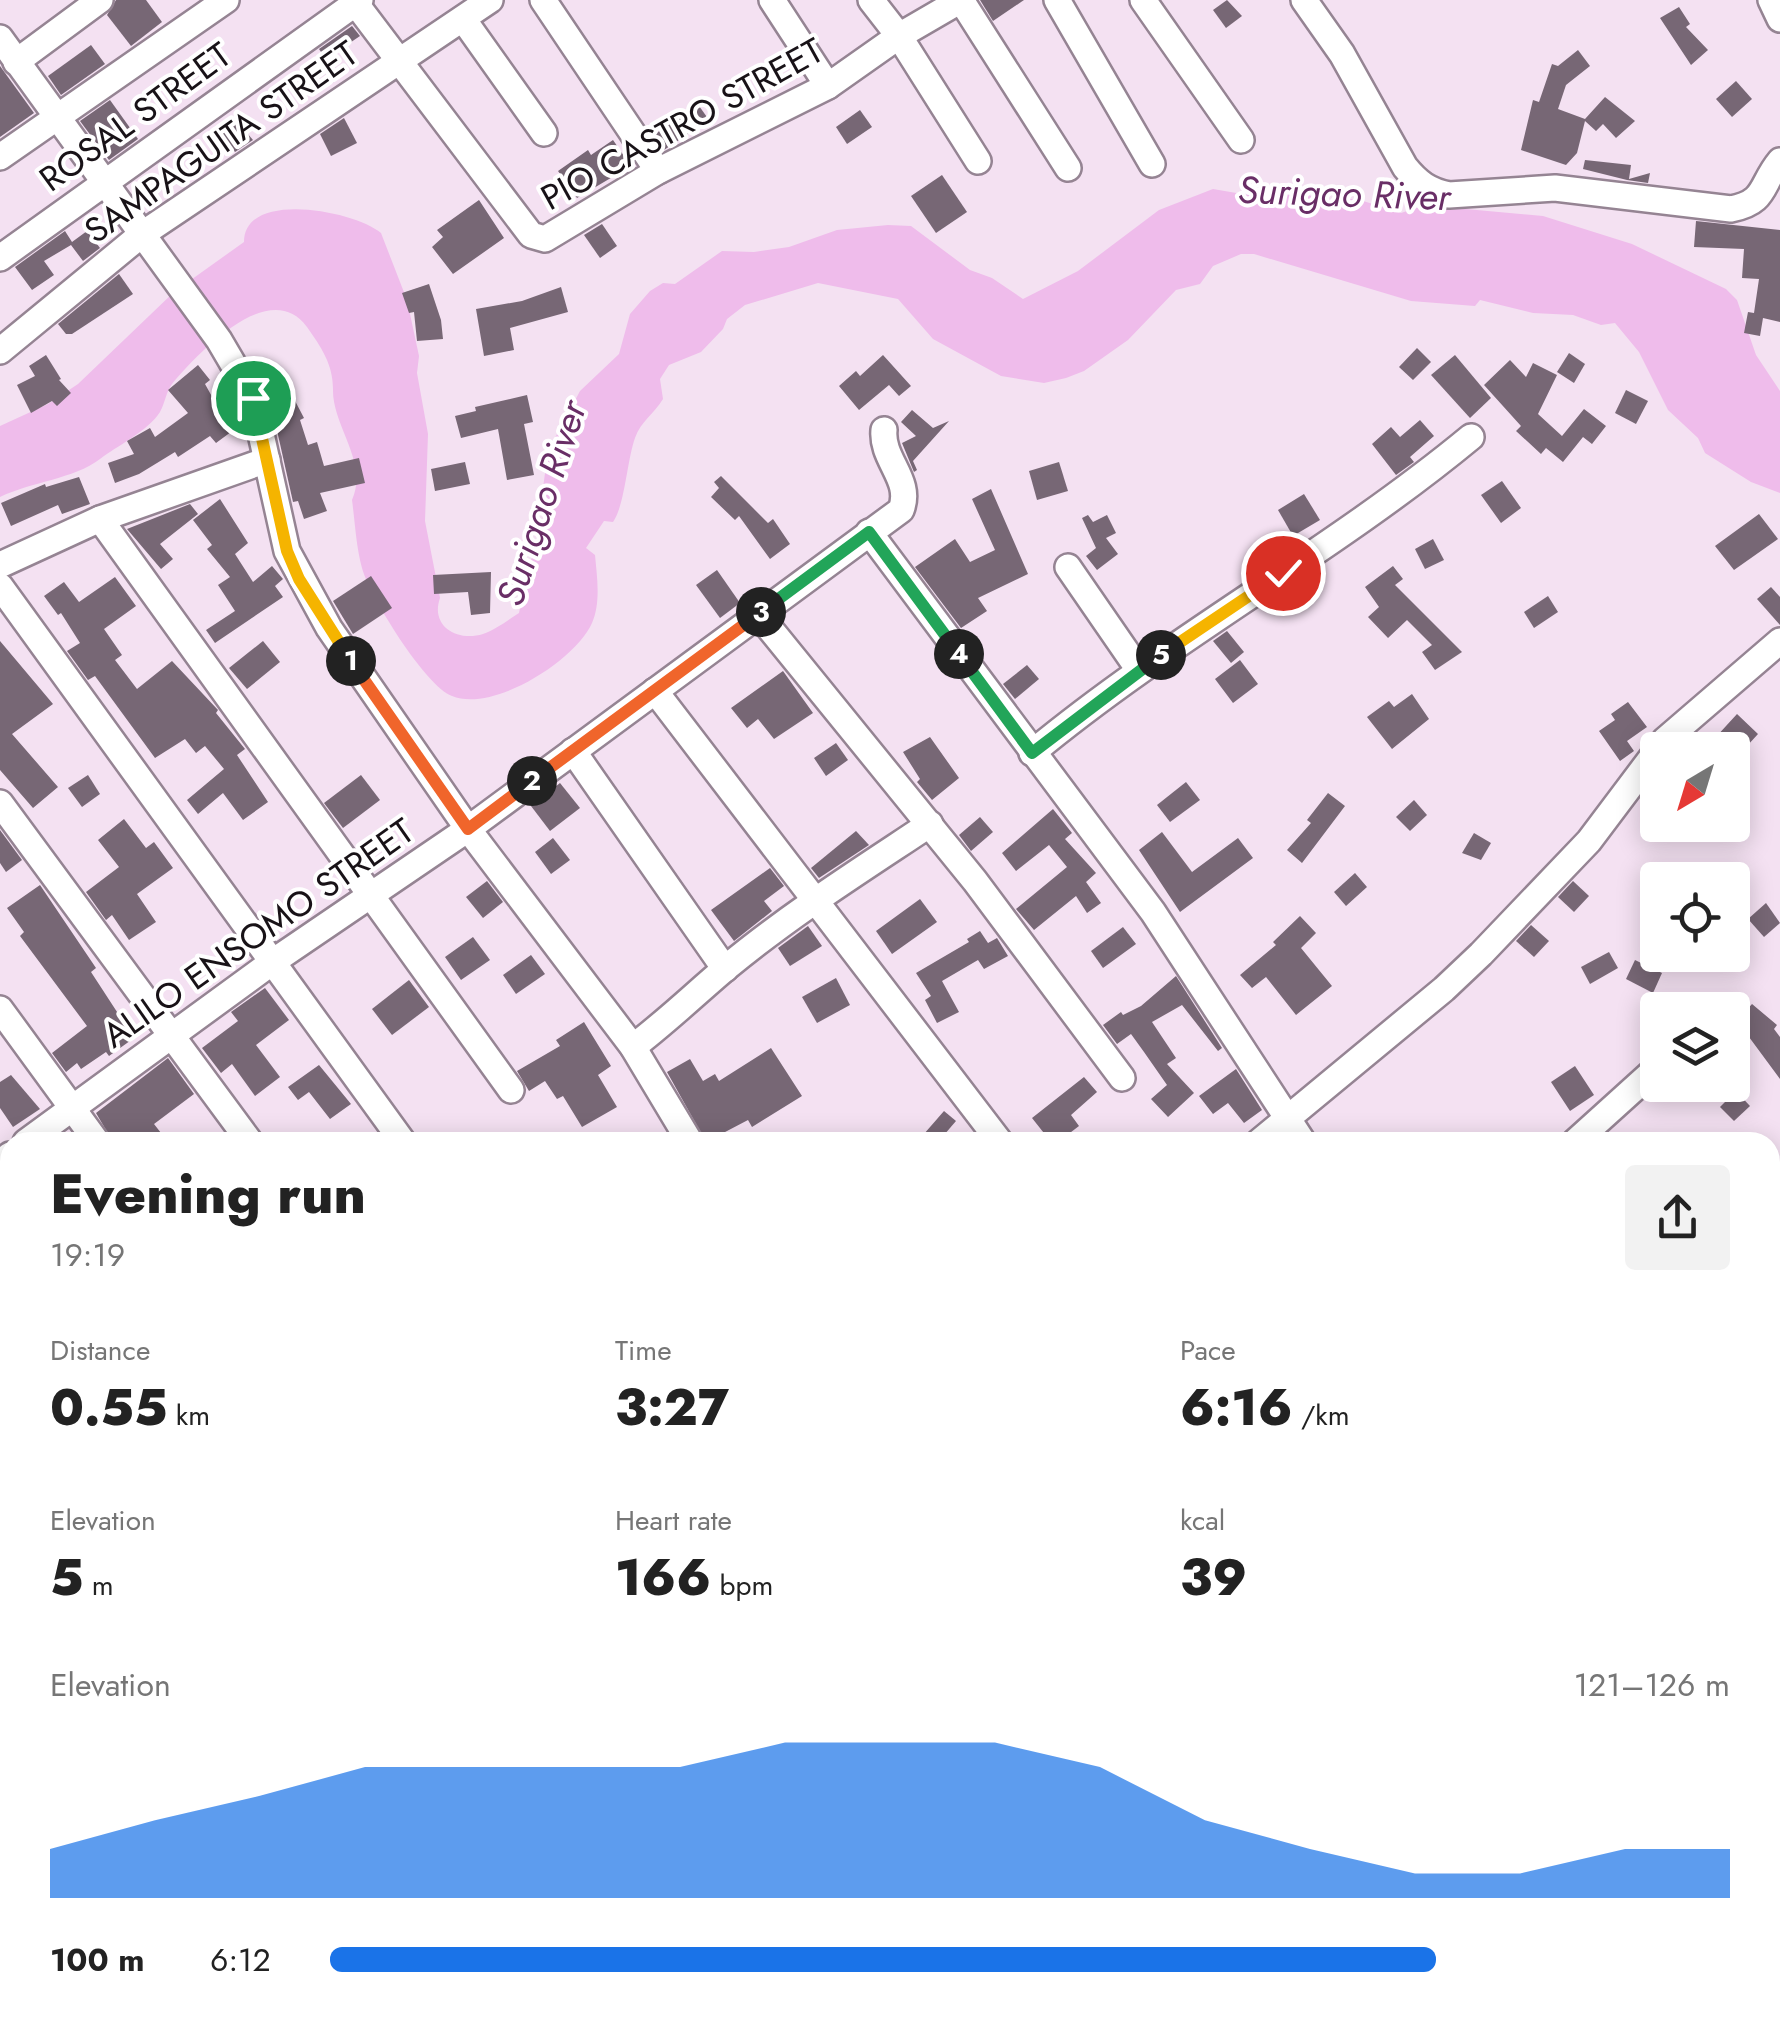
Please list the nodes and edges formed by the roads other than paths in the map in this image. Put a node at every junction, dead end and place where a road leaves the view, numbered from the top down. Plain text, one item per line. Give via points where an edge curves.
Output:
1 (100, 0) edge
2 (226, 0) edge
3 (490, 0) edge
4 (543, 0) edge
5 (772, 0) edge
6 (871, 0) edge
7 (961, 0) edge
8 (1056, 0) edge
9 (1142, 0) edge
10 (1304, 0) edge
11 (1771, 0) edge
12 (356, 1) edge
13 (462, 18) junction
14 (1780, 19) edge
15 (898, 36) junction
16 (0, 38) edge
17 (398, 60) junction
18 (16, 62) junction
19 (828, 86) junction
20 (56, 117) junction
21 (544, 133) dead end
22 (1240, 140) dead end
23 (0, 157) edge
24 (978, 161) dead end
25 (1780, 161) edge
26 (1152, 164) dead end
27 (1068, 168) dead end
28 (658, 171) junction
29 (101, 183) junction
30 (142, 234) junction
31 (0, 258) edge
32 (0, 351) edge
33 (884, 430) dead end
34 (1472, 437) dead end
35 (267, 460) junction
36 (100, 519) junction
37 (869, 532) junction
38 (0, 565) edge
39 (1068, 567) dead end
40 (0, 586) edge
41 (758, 614) junction
42 (1780, 641) edge
43 (1139, 670) junction
44 (655, 691) junction
45 (573, 751) junction
46 (1032, 753) junction
47 (0, 802) edge
48 (930, 824) junction
49 (468, 829) junction
50 (373, 894) junction
51 (815, 900) junction
52 (270, 963) junction
53 (725, 969) junction
54 (0, 1009) edge
55 (170, 1035) junction
56 (633, 1048) junction
57 (1122, 1078) dead end
58 (1640, 1083) edge
59 (510, 1090) dead end
60 (71, 1108) junction
61 (1287, 1118) junction
62 (39, 1132) edge
63 (89, 1132) edge
64 (243, 1132) edge
65 (395, 1132) edge
66 (684, 1132) edge
67 (992, 1132) edge
68 (1271, 1132) edge
69 (1296, 1132) edge
70 (1586, 1132) edge

1 - 18 street
2 - 20 street
3 - 13 street, SAMPAGUITA STREET
4 - 28 street
5 - 19 street
6 - 15 street
7 - 15 street, PIO CASTRO STREET
7 - 27 street
8 - 26 street
9 - 22 street
10 - 25 street via 1405,166 1424,187 1449,196 1555,188 1731,209 1760,197
11 - 14 street
12 - 17 street, PIO CASTRO STREET
12 - 29 street, ROSAL STREET
13 - 17 street, SAMPAGUITA STREET
13 - 21 street
15 - 19 street, PIO CASTRO STREET
15 - 24 street
16 - 18 street
17 - 28 street, PIO CASTRO STREET via 531,234 555,235
17 - 30 street, SAMPAGUITA STREET
18 - 20 street
19 - 28 street, PIO CASTRO STREET
20 - 23 street
20 - 29 street
29 - 30 street
29 - 31 street, ROSAL STREET
30 - 32 street, SAMPAGUITA STREET
30 - 35 street via 253,398
33 - 37 street, ALILO ENSOMO STREET via 906,497 901,510
34 - 43 street via 1391,502
35 - 36 street
35 - 49 street via 299,579
36 - 38 street
36 - 50 street
37 - 41 street, ALILO ENSOMO STREET
37 - 46 street
39 - 43 street
40 - 52 street
41 - 44 street, ALILO ENSOMO STREET
41 - 48 street
42 - 61 street via 1665,740 1589,840 1469,966
43 - 46 street
44 - 45 street, ALILO ENSOMO STREET
44 - 51 street
45 - 49 street, ALILO ENSOMO STREET
45 - 53 street
46 - 61 street via 1153,912
47 - 55 street
48 - 51 street
48 - 57 street
49 - 50 street, ALILO ENSOMO STREET
49 - 56 street
50 - 52 street, ALILO ENSOMO STREET
50 - 59 street
51 - 53 street
51 - 67 street
52 - 55 street, ALILO ENSOMO STREET
52 - 65 street
53 - 56 street
54 - 60 street
55 - 60 street, ALILO ENSOMO STREET
55 - 64 street
56 - 66 street
58 - 70 street
60 - 62 street, ALILO ENSOMO STREET
60 - 63 street
61 - 68 street
61 - 69 street

